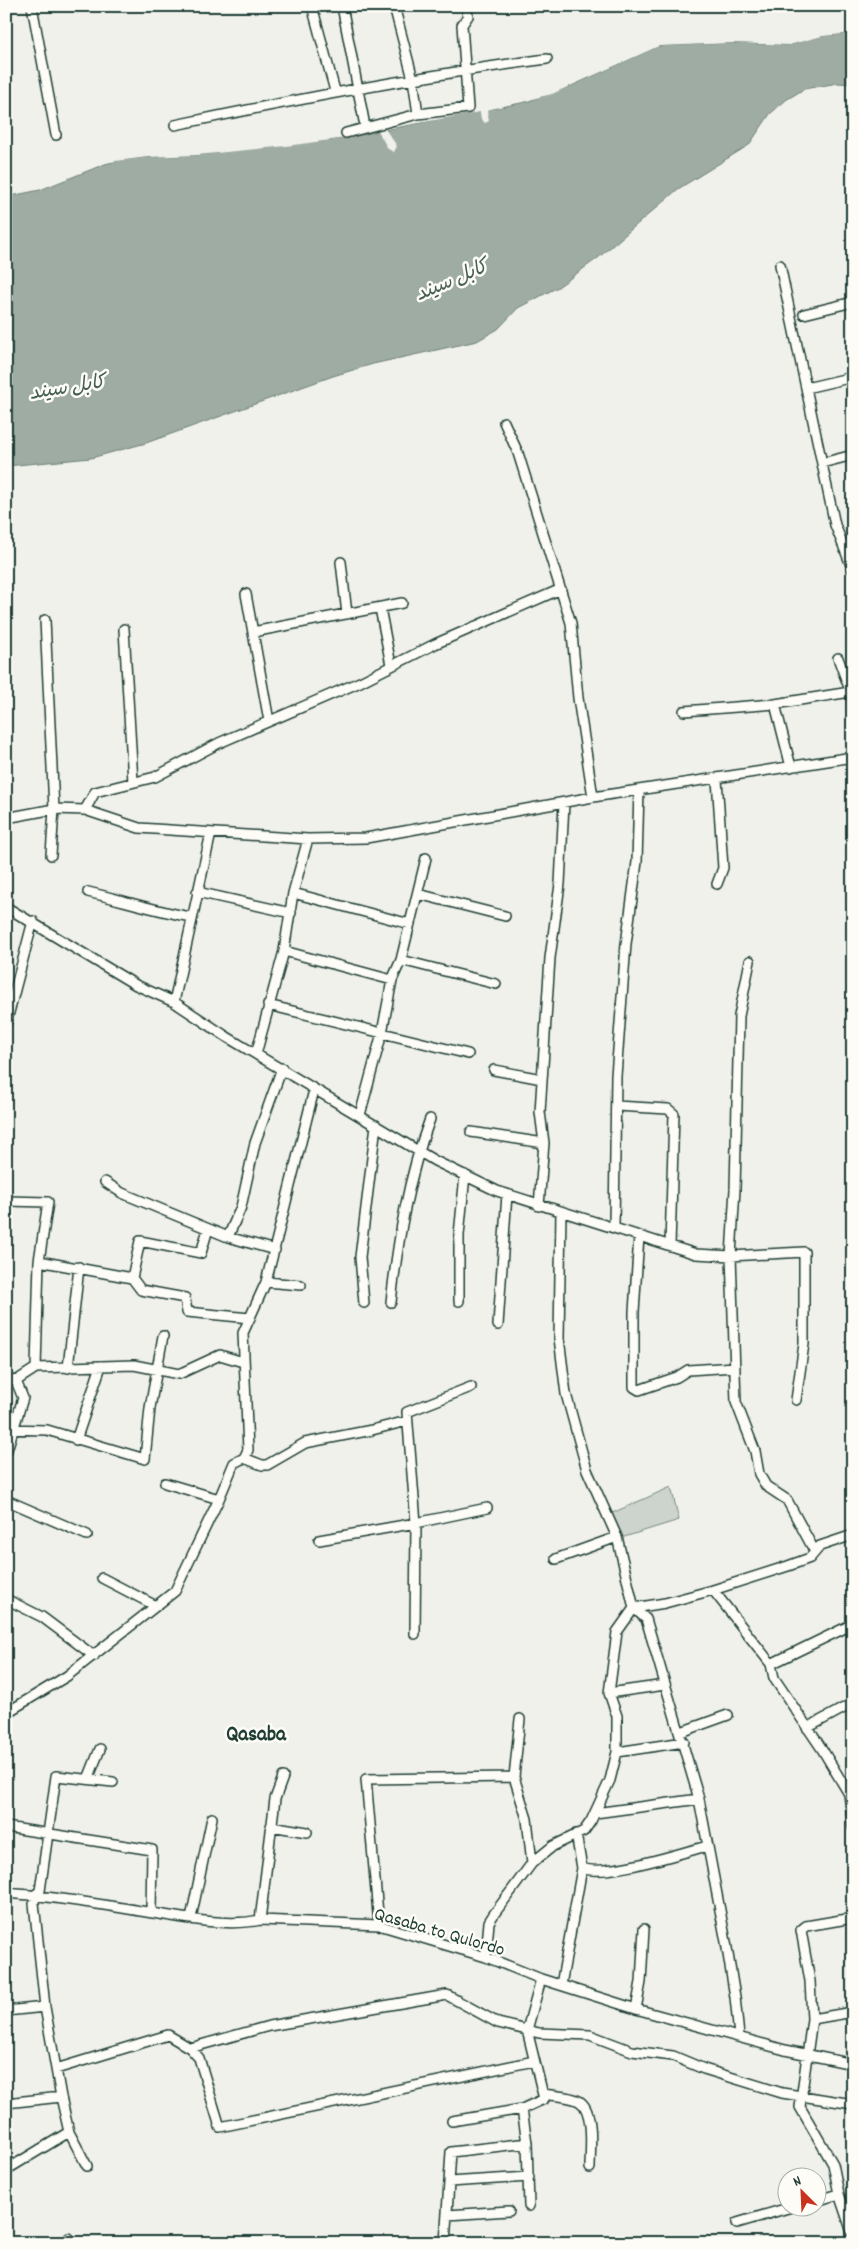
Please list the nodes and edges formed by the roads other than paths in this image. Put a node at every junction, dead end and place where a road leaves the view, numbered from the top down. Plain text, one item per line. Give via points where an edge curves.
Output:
1 (32, 6) edge
2 (312, 6) edge
3 (342, 6) edge
4 (394, 6) edge
5 (466, 6) edge
6 (547, 59) dead end
7 (466, 70) junction
8 (413, 79) junction
9 (359, 88) junction
10 (335, 91) junction
11 (418, 114) junction
12 (364, 121) dead end
13 (175, 125) dead end
14 (346, 133) dead end
15 (56, 135) dead end
16 (780, 265) dead end
17 (853, 302) edge
18 (804, 314) dead end
19 (853, 377) edge
20 (806, 388) junction
21 (504, 422) dead end
22 (853, 455) edge
23 (822, 463) junction
24 (341, 562) dead end
25 (853, 570) edge
26 (561, 589) junction
27 (246, 594) dead end
28 (402, 603) dead end
29 (380, 608) junction
30 (347, 614) junction
31 (45, 620) dead end
32 (124, 629) dead end
33 (252, 632) junction
34 (838, 658) dead end
35 (391, 665) junction
36 (852, 695) edge
37 (775, 704) junction
38 (684, 711) dead end
39 (269, 722) junction
40 (853, 756) edge
41 (791, 767) junction
42 (717, 778) junction
43 (133, 782) junction
44 (639, 790) junction
45 (593, 797) junction
46 (564, 803) junction
47 (54, 809) junction
48 (85, 810) junction
49 (6, 818) edge
50 (211, 833) junction
51 (308, 839) junction
52 (51, 855) dead end
53 (426, 858) dead end
54 (717, 884) dead end
55 (88, 892) dead end
56 (197, 892) junction
57 (293, 893) junction
58 (418, 894) junction
59 (6, 907) edge
60 (291, 913) junction
61 (506, 916) dead end
62 (191, 917) junction
63 (33, 921) junction
64 (410, 924) junction
65 (284, 951) junction
66 (401, 960) junction
67 (750, 961) dead end
68 (392, 980) junction
69 (496, 984) dead end
70 (174, 1002) junction
71 (268, 1005) junction
72 (6, 1024) edge
73 (382, 1033) junction
74 (256, 1054) junction
75 (468, 1054) dead end
76 (282, 1068) junction
77 (494, 1070) dead end
78 (542, 1080) junction
79 (314, 1090) junction
80 (616, 1106) junction
81 (360, 1115) junction
82 (430, 1119) dead end
83 (376, 1125) junction
84 (471, 1132) dead end
85 (544, 1143) junction
86 (418, 1150) junction
87 (465, 1175) junction
88 (105, 1182) dead end
89 (507, 1194) junction
90 (6, 1201) edge
91 (539, 1206) junction
92 (561, 1211) junction
93 (208, 1228) junction
94 (614, 1228) junction
95 (639, 1236) junction
96 (228, 1237) junction
97 (670, 1246) junction
98 (275, 1250) junction
99 (731, 1256) junction
100 (39, 1261) junction
101 (79, 1267) junction
102 (132, 1278) junction
103 (266, 1282) junction
104 (301, 1285) dead end
105 (459, 1301) dead end
106 (391, 1302) dead end
107 (364, 1303) dead end
108 (250, 1318) junction
109 (498, 1325) dead end
110 (163, 1336) dead end
111 (243, 1362) junction
112 (101, 1366) junction
113 (735, 1367) junction
114 (36, 1368) junction
115 (68, 1368) junction
116 (157, 1370) junction
117 (6, 1379) edge
118 (16, 1381) junction
119 (471, 1387) dead end
120 (796, 1400) dead end
121 (407, 1420) junction
122 (9, 1430) edge
123 (76, 1440) junction
124 (6, 1452) edge
125 (244, 1458) junction
126 (165, 1483) dead end
127 (219, 1499) junction
128 (6, 1500) edge
129 (488, 1508) dead end
130 (416, 1523) junction
131 (87, 1535) dead end
132 (853, 1535) edge
133 (617, 1537) junction
134 (319, 1540) dead end
135 (815, 1552) junction
136 (556, 1559) dead end
137 (102, 1578) dead end
138 (713, 1590) junction
139 (6, 1599) edge
140 (156, 1606) junction
141 (634, 1608) junction
142 (853, 1624) edge
143 (415, 1634) dead end
144 (94, 1656) junction
145 (771, 1664) junction
146 (665, 1685) junction
147 (610, 1692) junction
148 (853, 1703) edge
149 (8, 1711) edge
150 (728, 1715) dead end
151 (520, 1719) dead end
152 (807, 1728) junction
153 (680, 1732) junction
154 (684, 1742) junction
155 (100, 1749) dead end
156 (617, 1752) junction
157 (283, 1777) dead end
158 (514, 1777) junction
159 (88, 1779) junction
160 (113, 1782) dead end
161 (699, 1799) junction
162 (595, 1813) junction
163 (212, 1818) dead end
164 (271, 1826) junction
165 (6, 1827) edge
166 (853, 1827) edge
167 (307, 1832) dead end
168 (47, 1833) junction
169 (576, 1834) junction
170 (706, 1846) junction
171 (532, 1863) junction
172 (582, 1868) junction
173 (6, 1893) edge
174 (35, 1895) junction
175 (151, 1912) junction
176 (191, 1918) junction
177 (853, 1918) edge
178 (260, 1920) junction
179 (379, 1925) junction
180 (644, 1929) dead end
181 (486, 1957) junction
182 (541, 1979) junction
183 (561, 1985) junction
184 (44, 2007) junction
185 (636, 2009) junction
186 (6, 2011) edge
187 (853, 2012) edge
188 (812, 2019) junction
189 (527, 2030) junction
190 (739, 2036) junction
191 (190, 2048) junction
192 (808, 2053) junction
193 (534, 2060) junction
194 (853, 2064) edge
195 (56, 2069) junction
196 (544, 2094) junction
197 (802, 2096) junction
198 (61, 2097) junction
199 (6, 2103) edge
200 (853, 2104) edge
201 (522, 2109) junction
202 (452, 2121) dead end
203 (69, 2132) junction
204 (527, 2144) junction
205 (87, 2166) dead end
206 (590, 2168) dead end
207 (6, 2170) edge
208 (529, 2177) junction
209 (449, 2182) junction
210 (839, 2194) junction
211 (826, 2198) edge
212 (529, 2206) dead end
213 (509, 2211) dead end
214 (776, 2211) edge
215 (447, 2215) junction
216 (737, 2222) dead end
217 (853, 2235) edge
218 (445, 2243) edge

1 - 15 street
2 - 10 street
3 - 9 street
4 - 8 street
5 - 7 street via 468,16 462,25
6 - 7 street
7 - 8 street
7 - 11 street via 468,108
8 - 9 street
8 - 11 street
9 - 10 street
9 - 12 street
10 - 13 street
11 - 14 street
16 - 20 street
17 - 18 street
19 - 20 street
20 - 23 street
21 - 26 street via 518,453
22 - 23 street
23 - 25 street via 835,525
24 - 30 street
26 - 35 street
26 - 45 street via 571,623
27 - 33 street
28 - 29 street
29 - 30 street
29 - 35 street
30 - 33 street
31 - 47 street
32 - 43 street
33 - 39 street
34 - 36 street
35 - 39 street
36 - 37 street
37 - 38 street
37 - 41 street
39 - 43 street via 219,743 154,777
40 - 41 street
41 - 42 street
42 - 44 street
42 - 54 street via 724,868
43 - 48 street via 95,792
44 - 45 street
44 - 80 street via 638,862 626,944
45 - 46 street
46 - 51 street via 366,838
46 - 78 street
47 - 48 street
47 - 49 street
47 - 52 street
48 - 50 street via 139,828
50 - 51 street
50 - 56 street
51 - 57 street
53 - 58 street
55 - 62 street via 149,910
56 - 60 street
56 - 62 street
57 - 60 street
57 - 64 street
58 - 61 street
58 - 64 street
59 - 63 street
60 - 65 street
62 - 70 street
63 - 70 street via 136,984
63 - 72 street
64 - 66 street
65 - 68 street
65 - 71 street
66 - 68 street
66 - 69 street
67 - 99 street via 738,1016
68 - 73 street
70 - 74 street
71 - 73 street
71 - 74 street
73 - 75 street
73 - 81 street
74 - 76 street
76 - 79 street
76 - 96 street via 255,1144 241,1207
77 - 78 street
78 - 85 street via 540,1112
79 - 81 street
79 - 98 street
80 - 94 street
80 - 97 street via 668,1108 674,1114
81 - 83 street
82 - 86 street
83 - 86 street
83 - 107 street via 360,1258
84 - 85 street
85 - 91 street
86 - 87 street
86 - 106 street via 397,1252
87 - 89 street
87 - 105 street via 458,1235
88 - 93 street via 122,1193
89 - 91 street
89 - 109 street
90 - 100 street via 48,1202
91 - 92 street
92 - 94 street
92 - 133 street via 559,1338 566,1394 586,1470
93 - 96 street
93 - 102 street via 201,1253 140,1241
94 - 95 street
95 - 97 street
95 - 113 street via 634,1387 639,1390 688,1370
96 - 98 street
97 - 99 street via 696,1254
98 - 103 street
99 - 113 street
99 - 120 street via 804,1252 804,1344
100 - 101 street
100 - 114 street
101 - 102 street
101 - 115 street
102 - 108 street via 141,1290 185,1298 187,1312
103 - 104 street
103 - 108 street
108 - 111 street via 243,1333
110 - 116 street
111 - 116 street via 220,1355 178,1374
111 - 125 street via 248,1450
112 - 115 street
112 - 116 street via 134,1365
112 - 123 street
113 - 135 street via 736,1402 755,1451 759,1474 766,1486 787,1500
114 - 115 street
114 - 118 street
116 - 123 street via 145,1459
117 - 118 street
118 - 122 street via 24,1398
119 - 121 street via 408,1410
121 - 125 street via 305,1443 267,1464
121 - 130 street
122 - 123 street via 47,1430
122 - 124 street
125 - 127 street via 234,1463
126 - 127 street
127 - 140 street via 175,1591
128 - 131 street
129 - 130 street
130 - 134 street
130 - 143 street
132 - 135 street via 820,1546
133 - 136 street
133 - 141 street
135 - 138 street via 810,1558
137 - 140 street
138 - 141 street
138 - 145 street
139 - 144 street via 42,1617
140 - 144 street
141 - 146 street via 646,1619
141 - 147 street via 617,1632
142 - 145 street
144 - 149 street
145 - 152 street via 774,1678
146 - 147 street
146 - 153 street
147 - 156 street via 617,1716
148 - 152 street
150 - 153 street
151 - 158 street
152 - 166 street via 848,1794
153 - 154 street
154 - 156 street
154 - 161 street
155 - 159 street
156 - 162 street via 610,1780
157 - 164 street via 275,1799
158 - 171 street via 527,1819
158 - 179 street via 366,1778
159 - 160 street
159 - 168 street via 56,1776
161 - 162 street
161 - 170 street
162 - 169 street via 584,1831
163 - 176 street
164 - 167 street
164 - 178 street
165 - 168 street
168 - 174 street via 40,1891
168 - 175 street via 152,1850
169 - 171 street via 553,1846
169 - 172 street
170 - 172 street via 626,1867 591,1872
170 - 190 street via 728,1951
171 - 181 street via 489,1922
172 - 183 street
173 - 174 street, Qasaba to Qulordo
174 - 175 street, Qasaba to Qulordo
174 - 184 street
175 - 176 street, Qasaba to Qulordo
176 - 178 street, Qasaba to Qulordo
177 - 188 street via 806,1926 801,1930 810,1981
178 - 179 street, Qasaba to Qulordo
179 - 181 street, Qasaba to Qulordo
180 - 185 street
181 - 182 street, Qasaba to Qulordo
182 - 183 street, Qasaba to Qulordo
182 - 189 street
183 - 185 street, Qasaba to Qulordo
184 - 186 street
184 - 195 street
185 - 190 street, Qasaba to Qulordo
187 - 188 street
188 - 192 street
189 - 191 street via 498,2023 447,1995 269,2026
189 - 193 street
189 - 197 street via 590,2035 632,2051 673,2056 722,2075
190 - 192 street, Qasaba to Qulordo via 785,2050
191 - 193 street via 199,2058 220,2127
191 - 195 street via 168,2035
192 - 194 street, Qasaba to Qulordo
192 - 197 street
193 - 196 street
195 - 198 street
196 - 201 street via 541,2103
196 - 206 street via 577,2100 584,2105 590,2115
197 - 200 street
197 - 210 street via 800,2108 833,2164
198 - 199 street
198 - 203 street
201 - 202 street
201 - 204 street
203 - 205 street
203 - 207 street
204 - 208 street
204 - 209 street via 451,2152
208 - 209 street
208 - 212 street
209 - 215 street
210 - 211 street
210 - 217 street
213 - 215 street
214 - 216 street
215 - 218 street

